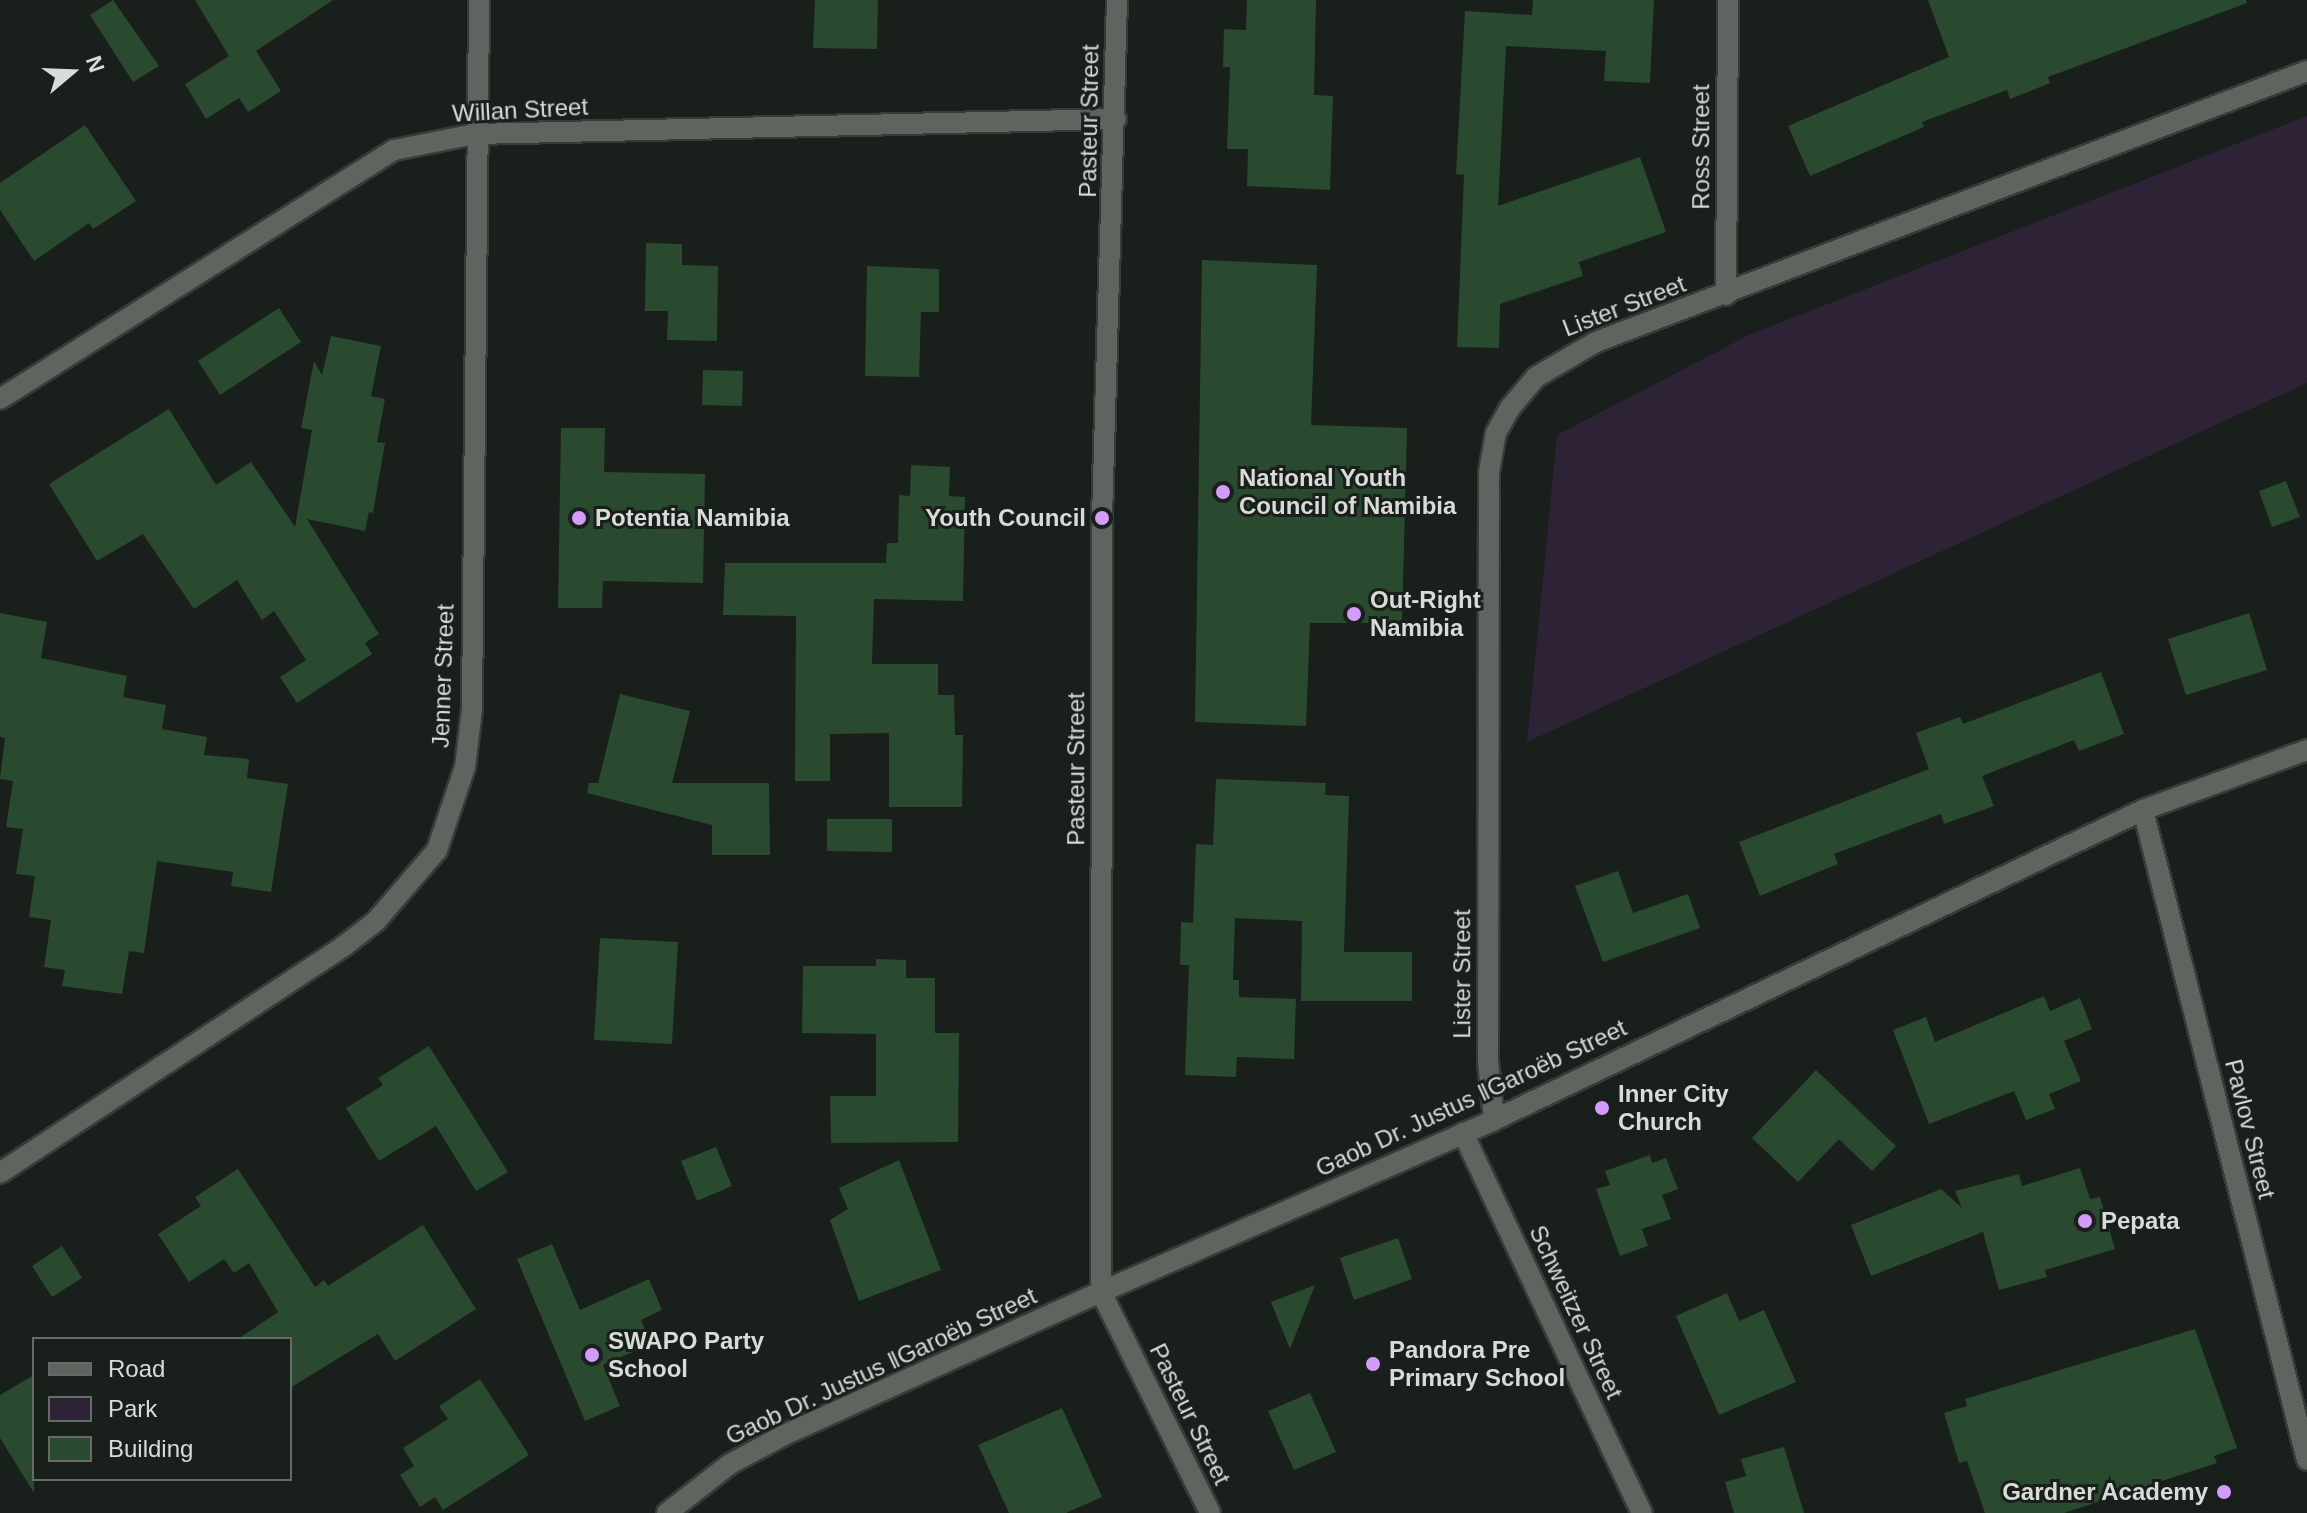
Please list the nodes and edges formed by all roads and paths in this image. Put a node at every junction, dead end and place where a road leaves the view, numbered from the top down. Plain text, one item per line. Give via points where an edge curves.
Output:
1 (479, 0) edge
2 (1117, 0) edge
3 (1728, 0) edge
4 (2307, 71) edge
5 (1116, 119) junction
6 (475, 134) junction
7 (1726, 295) junction
8 (0, 399) edge
9 (2307, 750) edge
10 (2143, 810) junction
11 (1494, 1120) junction
12 (1463, 1133) junction
13 (0, 1173) edge
14 (1101, 1292) junction
15 (2307, 1460) edge
16 (667, 1513) edge
17 (1210, 1513) edge
18 (1642, 1513) edge

1 - 6 street, Jenner Street
2 - 5 street, Pasteur Street
3 - 7 street, Ross Street
4 - 7 street, Lister Street
5 - 6 street, Willan Street
5 - 14 street, Pasteur Street via 1102,518
6 - 8 street, Willan Street via 394,150
6 - 13 street, Jenner Street via 472,709 465,767 437,850 376,921 344,946
7 - 11 street, Lister Street via 1565,357 1536,377 1496,433 1489,472 1488,1062
9 - 10 street, Gaob Dr. Justus ǁGaroëb Street
10 - 11 street, Gaob Dr. Justus ǁGaroëb Street
10 - 15 street, Pavlov Street
11 - 12 street, Gaob Dr. Justus ǁGaroëb Street
12 - 14 street, Gaob Dr. Justus ǁGaroëb Street
12 - 18 street, Schweitzer Street
14 - 16 street, Gaob Dr. Justus ǁGaroëb Street via 784,1435 730,1464
14 - 17 street, Pasteur Street

